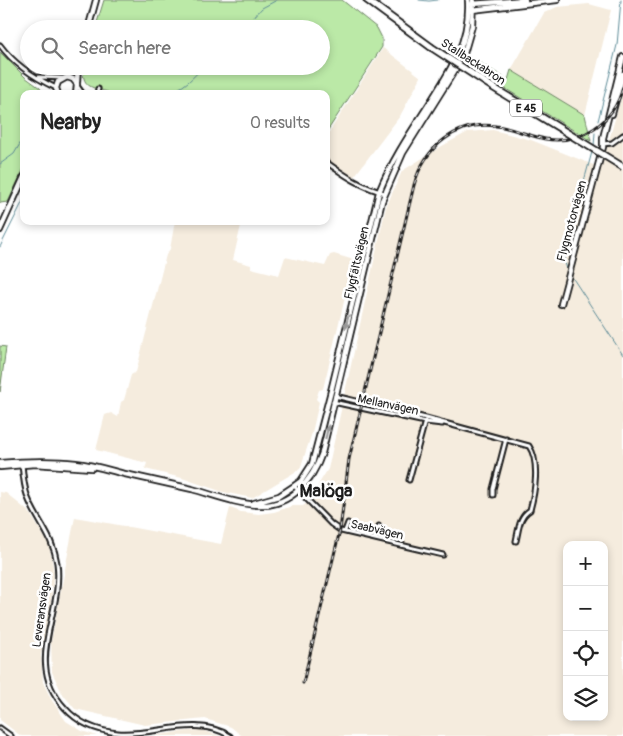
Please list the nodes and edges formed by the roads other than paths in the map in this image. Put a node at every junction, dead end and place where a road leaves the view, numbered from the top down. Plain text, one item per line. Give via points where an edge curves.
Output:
1 (96, 0) edge
2 (367, 0) edge
3 (525, 0) edge
4 (557, 0) edge
5 (534, 2) junction
6 (470, 4) edge
7 (90, 20) edge
8 (0, 45) edge
9 (623, 57) edge
10 (20, 65) edge
11 (623, 74) edge
12 (35, 75) edge
13 (78, 75) edge
14 (39, 77) junction
15 (65, 77) junction
16 (78, 86) junction
17 (55, 90) edge
18 (57, 90) edge
19 (77, 90) edge
20 (80, 90) edge
21 (623, 135) edge
22 (603, 144) junction
23 (330, 165) edge
24 (623, 167) edge
25 (20, 186) edge
26 (379, 192) junction
27 (385, 193) junction
28 (0, 230) edge
29 (561, 304) dead end
30 (333, 395) junction
31 (331, 401) junction
32 (425, 420) junction
33 (506, 439) junction
34 (22, 463) junction
35 (0, 465) edge
36 (409, 480) dead end
37 (294, 486) junction
38 (298, 491) junction
39 (493, 495) dead end
40 (250, 503) junction
41 (348, 523) dead end
42 (378, 526) dead end
43 (345, 531) junction
44 (375, 537) junction
45 (516, 540) dead end
46 (443, 555) dead end
47 (0, 728) edge
48 (11, 736) edge
49 (230, 736) edge

1 - 7 street
2 - 24 highway, Stallbackabron / E 45, bridge via 431,47
3 - 5 street
3 - 6 street
4 - 5 street
5 - 6 street
6 - 26 street, Flygfältsvägen via 466,34 457,58 398,153
6 - 27 street, Flygfältsvägen via 470,34 463,57 408,145
8 - 10 street
9 - 22 street, Flygmotorvägen
11 - 22 street, Flygmotorvägen
12 - 14 street
13 - 16 street
14 - 15 street
14 - 17 street
15 - 16 street via 73,78
15 - 18 street via 58,82
16 - 19 street
16 - 20 street
21 - 22 street via 612,143
22 - 29 street, Flygmotorvägen
23 - 26 street
25 - 28 street
26 - 27 street
26 -> 30 street, Flygfältsvägen
27 - 30 street, Flygfältsvägen
30 - 31 street, Flygfältsvägen
30 - 32 street, Mellanvägen
31 - 32 street, Mellanvägen
31 - 37 street, Flygfältsvägen via 312,464
38 -> 31 street, Flygfältsvägen via 309,481 319,461
32 - 33 street, Mellanvägen
32 - 36 street
33 - 39 street
33 - 45 street, Mellanvägen via 530,447 536,481 530,510 523,515
34 - 35 street, Flygfältsvägen
34 - 40 street, Flygfältsvägen via 76,463
34 - 49 street, Leveransvägen via 28,496 52,542 57,563 58,583 44,663 50,686 62,705 89,726 114,732 144,733 197,726
37 - 38 street, Saabvägen
37 - 40 street, Flygfältsvägen via 280,496
38 - 40 street, Flygfältsvägen via 272,503
38 - 43 street, Saabvägen via 331,524
41 - 43 street
42 - 44 street
43 - 44 street, Saabvägen
44 - 46 street, Saabvägen
47 - 48 street

